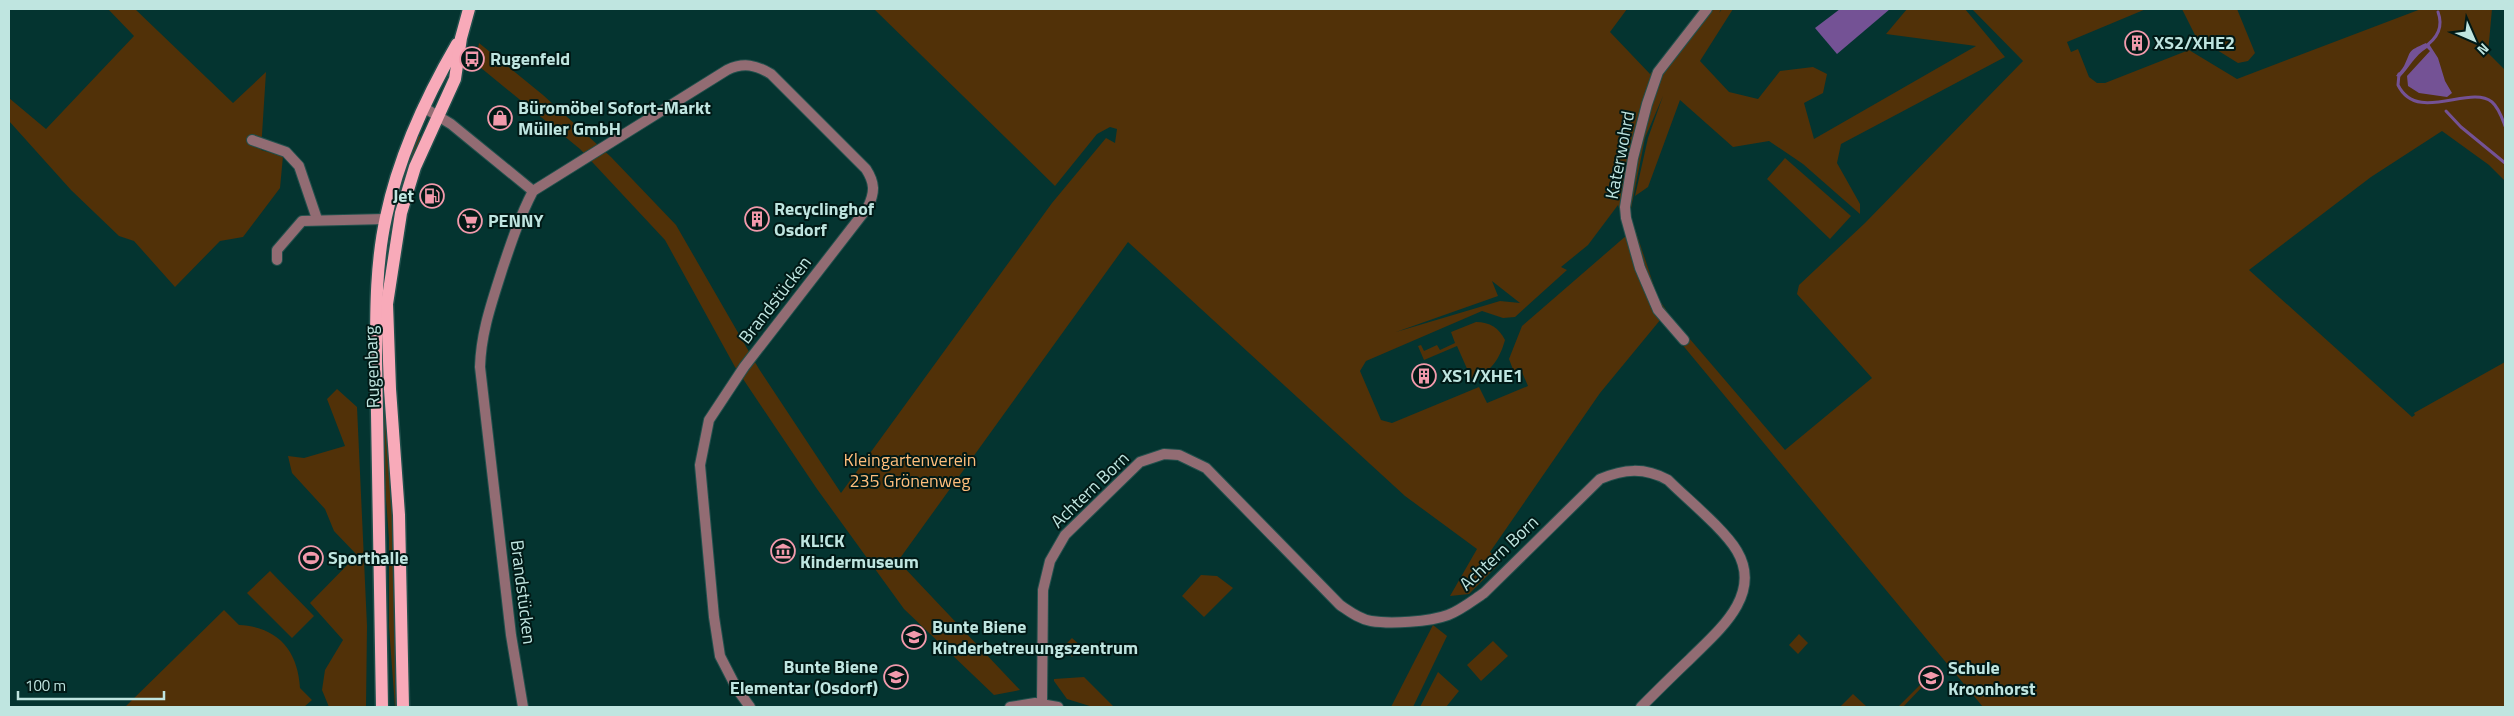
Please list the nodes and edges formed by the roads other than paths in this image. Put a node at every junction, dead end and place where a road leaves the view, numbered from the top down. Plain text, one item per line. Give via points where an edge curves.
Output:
1 (470, 9) edge
2 (1707, 9) edge
3 (461, 38) junction
4 (423, 107) junction
5 (439, 116) junction
6 (252, 140) dead end
7 (533, 191) junction
8 (316, 219) junction
9 (386, 219) junction
10 (277, 260) dead end
11 (1684, 340) dead end
12 (1042, 704) junction
13 (382, 707) edge
14 (403, 707) edge
15 (523, 707) edge
16 (750, 707) edge
17 (1010, 707) edge
18 (1058, 707) edge
19 (1641, 707) edge

1 - 3 main road, Rugenbarg
2 - 11 street, Katerwohrd via 1658,72 1633,158 1625,207 1640,268 1658,310
3 - 4 main road, Rugenbarg
3 - 5 main road, Rugenbarg via 455,79
4 - 5 street
4 - 9 main road, Rugenbarg via 398,170
5 - 7 street
5 - 14 main road, Rugenbarg via 415,167 401,213 388,304 399,515
6 - 8 street via 286,152 299,166
7 - 15 street, Brandstücken via 521,214 487,317 480,367 510,625
7 - 16 street, Brandstücken via 729,69 743,64 759,66 771,74 866,169 873,180 874,195 868,207 744,366 709,420 700,465 714,617 720,656
8 - 9 street
8 - 10 street via 302,221 277,250
9 - 13 main road, Rugenbarg via 376,304
12 - 17 street
12 - 18 street
12 - 19 street, Achtern Born via 1043,590 1050,561 1065,535 1132,468 1164,454 1179,456 1206,468 1340,605 1370,621 1431,619 1462,608 1484,593 1600,479 1633,470 1657,474 1668,480 1731,542 1742,564 1744,578 1742,594 1728,621

